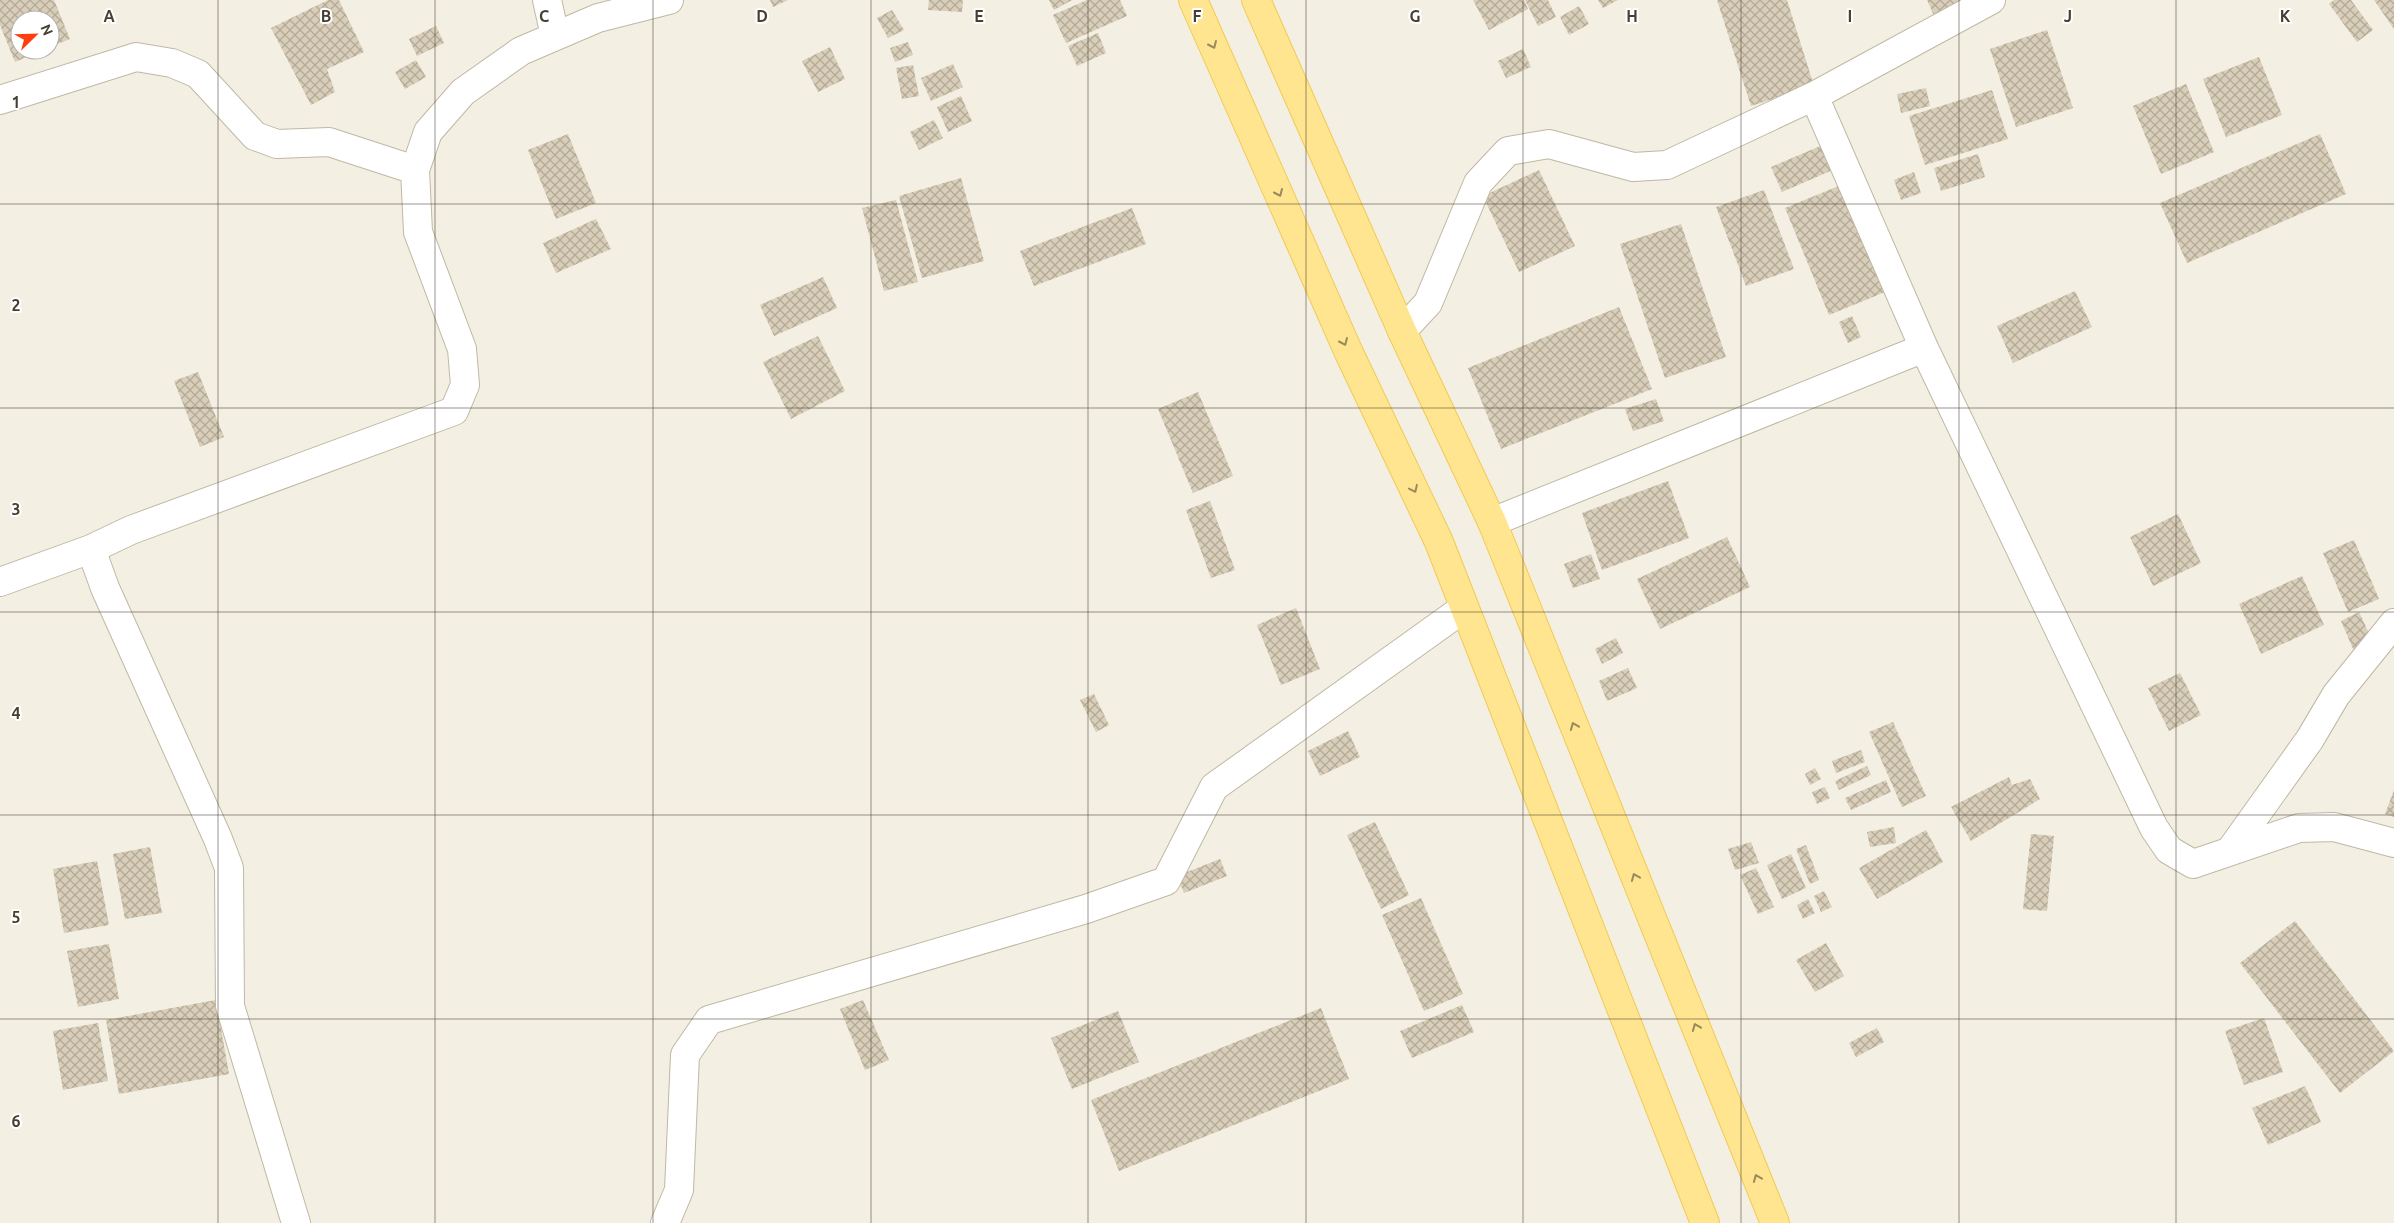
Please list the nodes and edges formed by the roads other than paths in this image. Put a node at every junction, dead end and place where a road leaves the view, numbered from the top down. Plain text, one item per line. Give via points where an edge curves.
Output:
1 (547, 0) edge
2 (669, 0) edge
3 (1194, 0) edge
4 (1256, 0) edge
5 (1991, 0) edge
6 (555, 36) junction
7 (1814, 96) junction
8 (0, 100) edge
9 (415, 170) junction
10 (1402, 331) junction
11 (1924, 348) junction
12 (1492, 522) junction
13 (91, 549) junction
14 (0, 582) edge
15 (1464, 608) junction
16 (2394, 623) edge
17 (2394, 843) edge
18 (2230, 851) junction
19 (296, 1223) edge
20 (665, 1223) edge
21 (1705, 1223) edge
22 (1775, 1223) edge

1 - 6 street
2 - 6 street via 598,18
3 -> 15 main road via 1349,353 1439,542
4 - 10 main road
5 - 7 street
6 - 9 street via 521,51 463,92 428,132
7 - 10 street via 1667,165 1633,167 1549,144 1508,151 1478,183 1428,303
7 - 11 street
8 - 9 street via 136,57 172,63 198,74 255,136 277,144 329,142
9 - 13 street via 418,232 462,348 465,385 454,410 131,530
10 - 12 main road
11 - 12 street
11 - 18 street via 2154,828 2169,850 2192,864
22 -> 12 main road
13 - 14 street
13 - 19 street via 105,588 229,868 230,1006
15 - 20 street via 1214,788 1166,881 1086,909 709,1020 685,1055 679,1190
15 - 21 main road
16 - 18 street via 2336,695 2310,739
17 - 18 street via 2334,827 2317,827 2299,828

